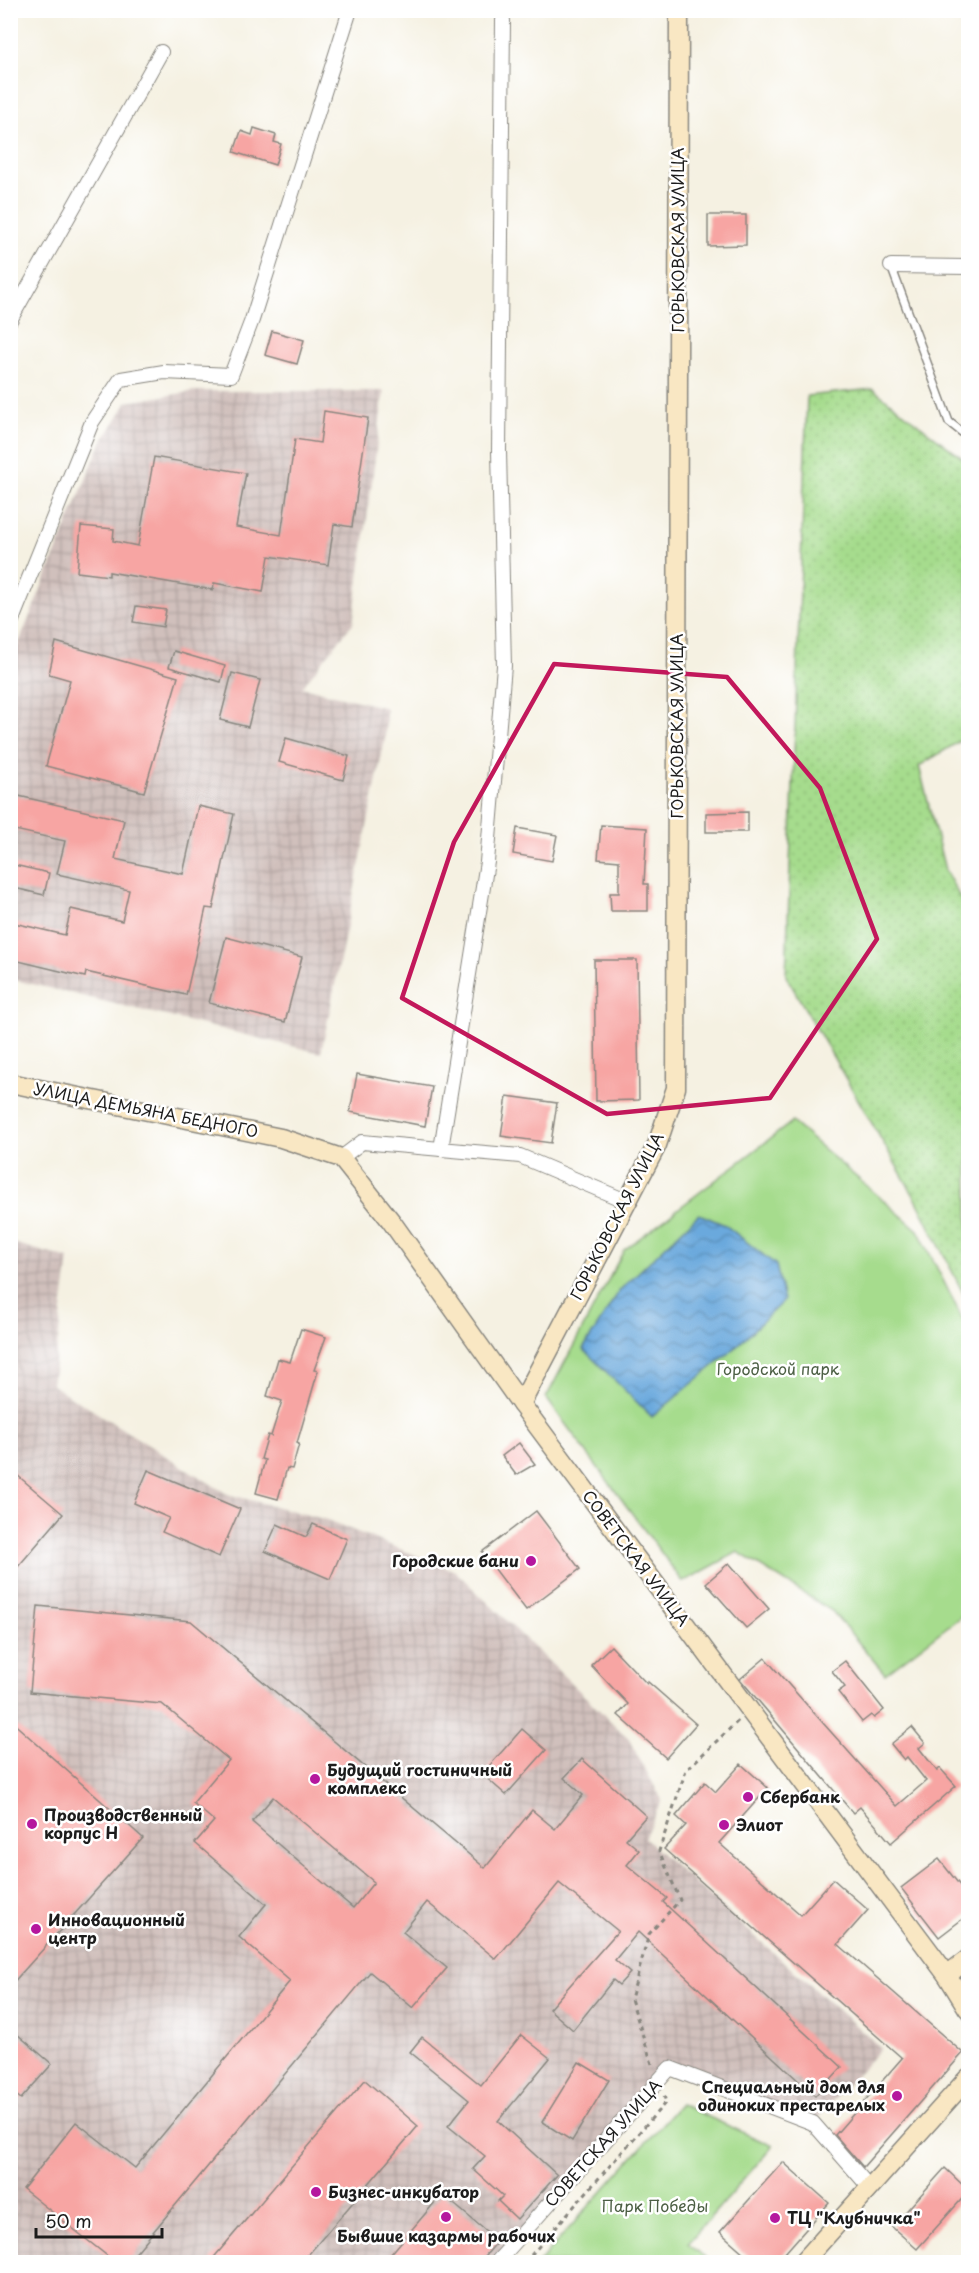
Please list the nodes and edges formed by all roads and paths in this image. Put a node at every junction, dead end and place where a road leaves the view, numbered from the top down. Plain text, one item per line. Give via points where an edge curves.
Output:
1 (350, 10) edge
2 (679, 10) edge
3 (503, 20) dead end
4 (161, 52) dead end
5 (891, 266) joint
6 (969, 267) edge
7 (10, 320) edge
8 (969, 437) edge
9 (10, 625) edge
10 (10, 1083) edge
11 (441, 1149) junction
12 (341, 1158) junction
13 (626, 1201) junction
14 (521, 1404) junction
15 (750, 1711) junction
16 (969, 1959) edge
17 (947, 1975) junction
18 (969, 2009) edge
19 (969, 2078) edge
20 (658, 2081) junction
21 (870, 2188) junction
22 (497, 2262) edge
23 (525, 2262) edge
24 (803, 2262) edge

1 - 9 street via 231,375 164,372 122,379 92,422
2 - 13 main road, ГОРЬКОВСКАЯ УЛИЦА via 676,1088 657,1145
3 - 11 street via 499,451 504,666 487,862
4 - 7 street
5 - 6 street
5 - 8 lane via 949,422
10 - 12 main road, УЛИЦА ДЕМЬЯНА БЕДНОГО via 281,1137
11 - 12 street via 362,1142
11 - 13 street via 520,1156
12 - 14 main road, СОВЕТСКАЯ УЛИЦА via 391,1221
13 - 14 main road, ГОРЬКОВСКАЯ УЛИЦА
14 - 15 main road, СОВЕТСКАЯ УЛИЦА
15 - 17 main road, СОВЕТСКАЯ УЛИЦА
15 - 20 path via 686,1770 658,1851 680,1900 649,1934 632,1999
16 - 17 main road
17 - 18 main road, СОВЕТСКАЯ УЛИЦА
19 - 21 main road
20 - 21 street, СОВЕТСКАЯ УЛИЦА via 670,2068 813,2123
20 - 22 street, СОВЕТСКАЯ УЛИЦА
20 - 23 path via 666,2102
21 - 24 main road

